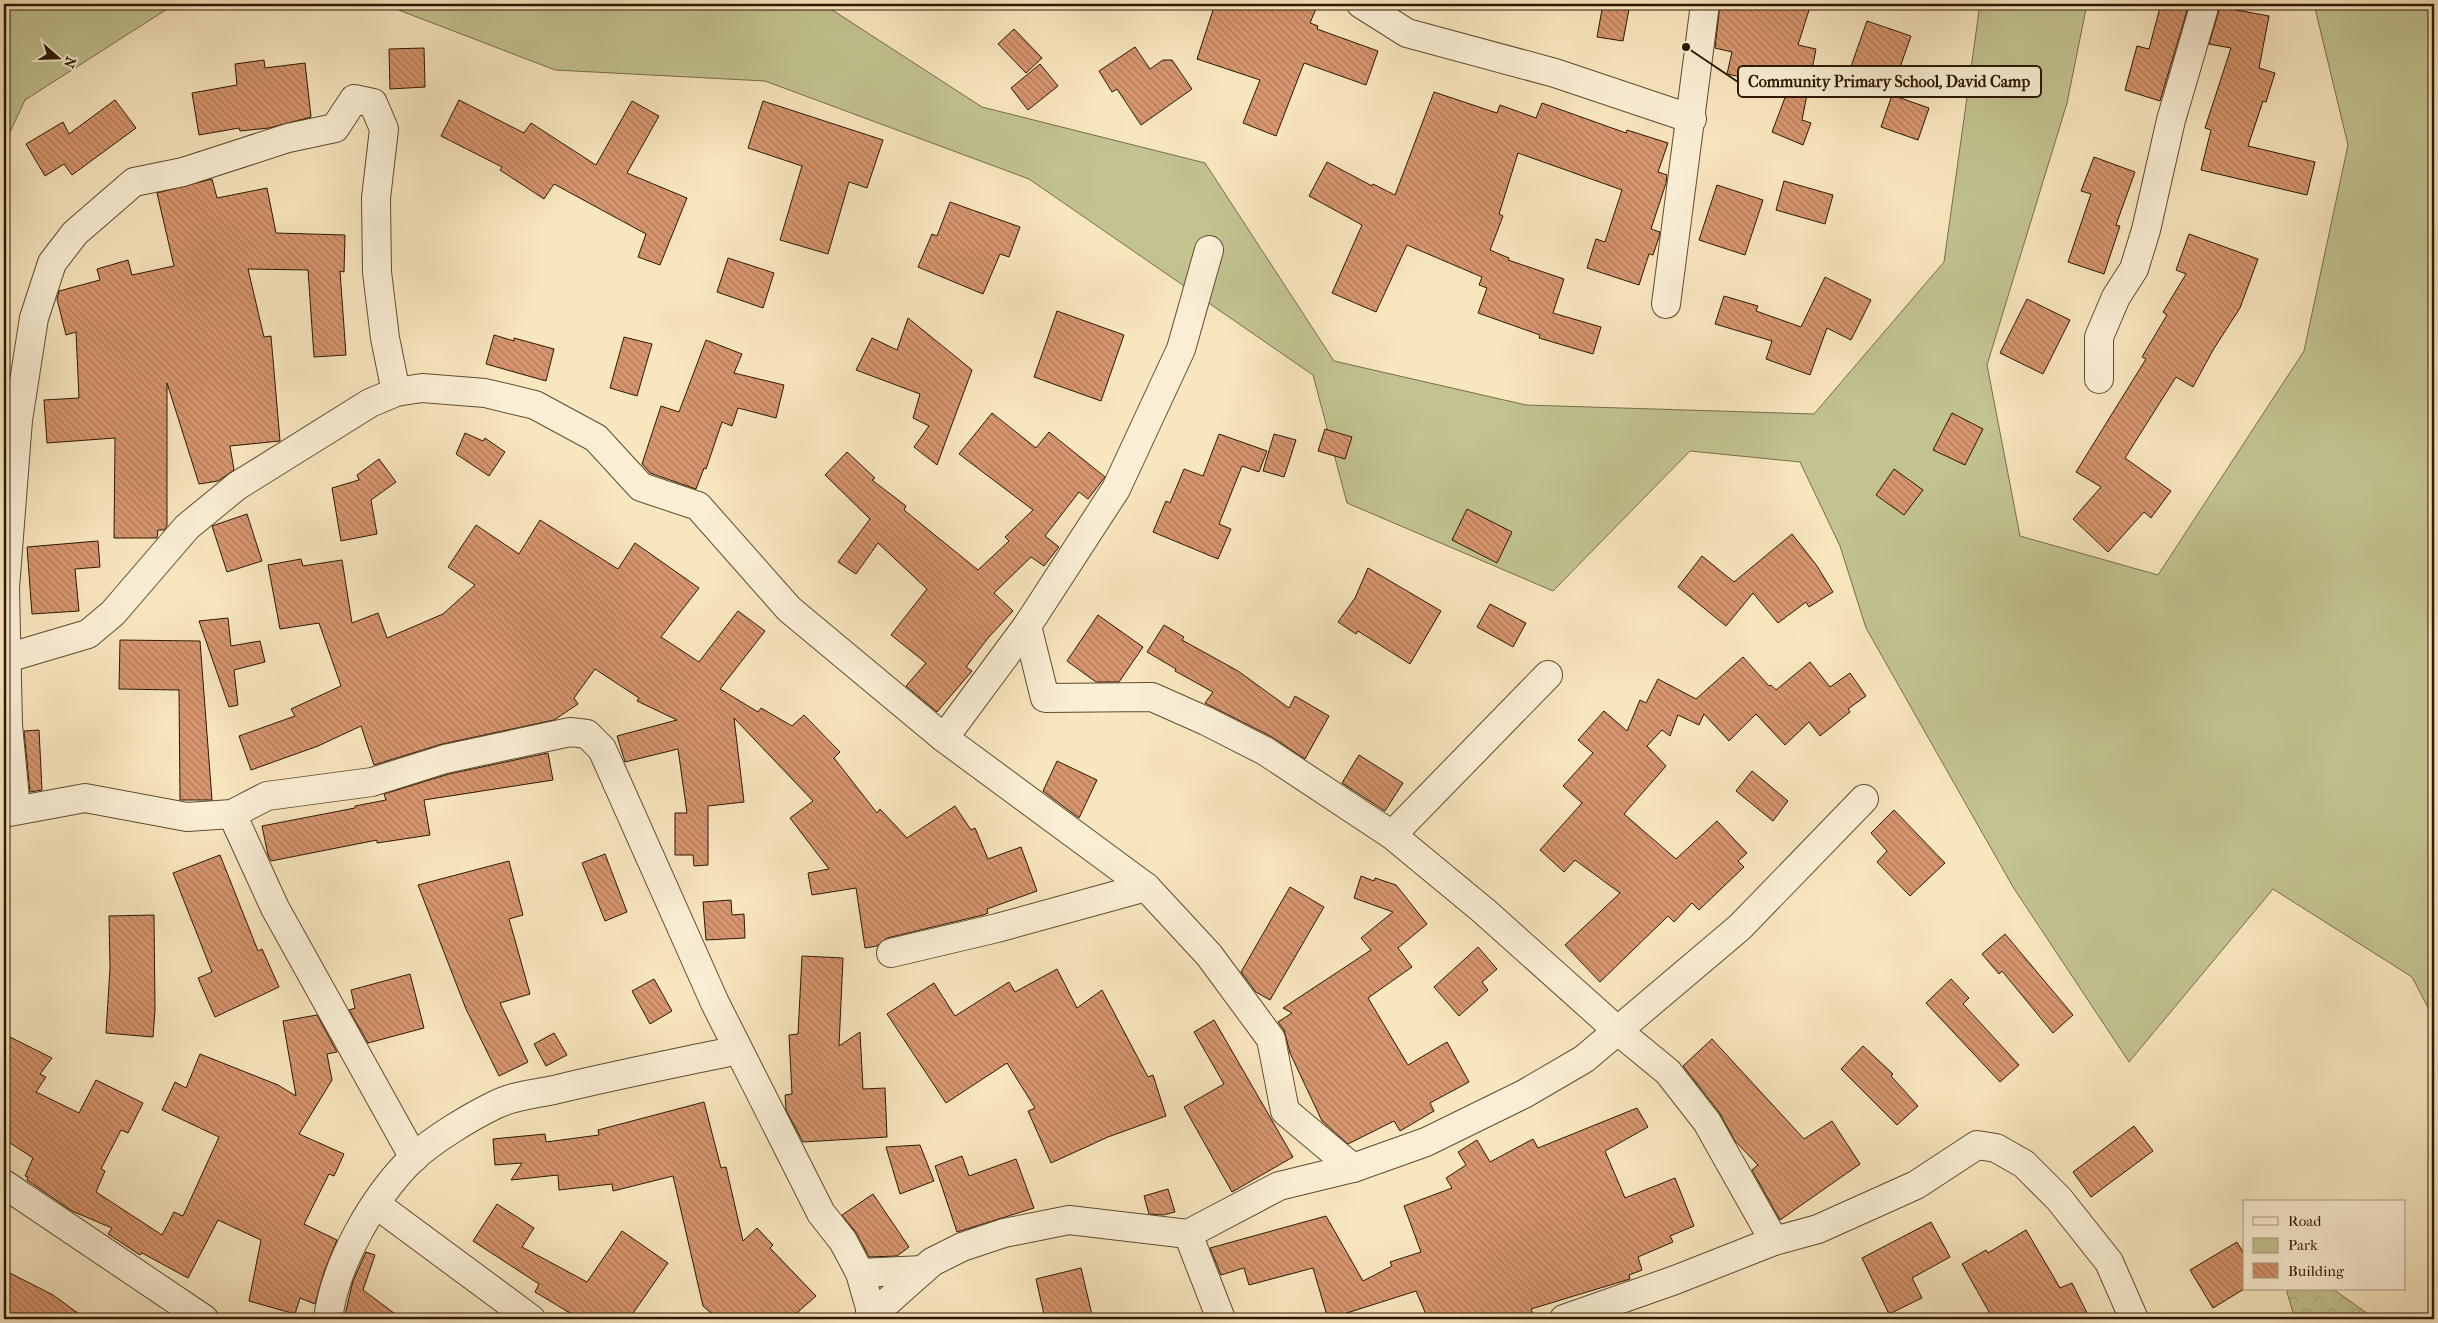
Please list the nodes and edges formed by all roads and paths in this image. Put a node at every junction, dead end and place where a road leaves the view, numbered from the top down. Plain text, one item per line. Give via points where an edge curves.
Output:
1 (1360, 4) edge
2 (1705, 4) edge
3 (2204, 4) edge
4 (1692, 119) junction
5 (1209, 250) dead end
6 (1666, 304) dead end
7 (2099, 379) dead end
8 (396, 392) junction
9 (1027, 626) junction
10 (6, 658) junction
11 (1548, 675) dead end
12 (944, 738) junction
13 (1864, 800) dead end
14 (10, 811) edge
15 (232, 814) junction
16 (1392, 835) junction
17 (1146, 887) junction
18 (891, 953) dead end
19 (1618, 1031) junction
20 (738, 1050) junction
21 (414, 1158) junction
22 (1353, 1168) junction
23 (4, 1184) edge
24 (377, 1205) junction
25 (1188, 1234) junction
26 (1774, 1241) junction
27 (923, 1270) junction
28 (860, 1273) junction
29 (870, 1317) edge
30 (204, 1319) edge
31 (328, 1319) edge
32 (531, 1319) edge
33 (1222, 1319) edge
34 (1564, 1319) edge
35 (2134, 1319) edge

1 - 4 street via 1408,33 1556,73
2 - 4 street
3 - 7 street via 2134,268 2098,336
4 - 6 street
5 - 9 street via 1181,349 1116,489
8 - 10 street via 370,403 237,486 187,527 113,613 88,634
8 - 10 street via 377,272 376,198 384,129 374,103 354,99 335,128 288,138 183,172 134,182 75,233 52,263 34,318 18,420 4,588
8 - 12 street via 422,388 484,393 535,406 596,438 641,487 698,506 789,609
9 - 12 street
9 - 16 street via 1045,698 1152,697 1265,751
10 - 14 street
11 - 16 street
12 - 17 street
13 - 19 street via 1740,927
14 - 15 street via 85,798 187,817
15 - 20 street via 268,796 372,782 445,759 570,732 588,734 602,749 714,1003
15 - 21 street via 275,908
16 - 19 street via 1484,911
17 - 18 street
17 - 22 street via 1210,955 1271,1040 1285,1111
19 - 22 street via 1584,1059 1524,1094 1426,1142
19 - 26 street via 1668,1072 1706,1122
20 - 21 street via 497,1104
20 - 28 street via 821,1213 843,1241
21 - 24 street
22 - 25 street via 1279,1186
23 - 30 street
24 - 31 street via 354,1237 330,1303
24 - 32 street
25 - 27 street via 1070,1220 1004,1233 962,1247
25 - 33 street
26 - 34 street
26 - 35 street via 1818,1229 1916,1185 1977,1145 1996,1148 2024,1164 2059,1200 2109,1262
27 - 28 street
27 - 29 street
28 - 29 street

